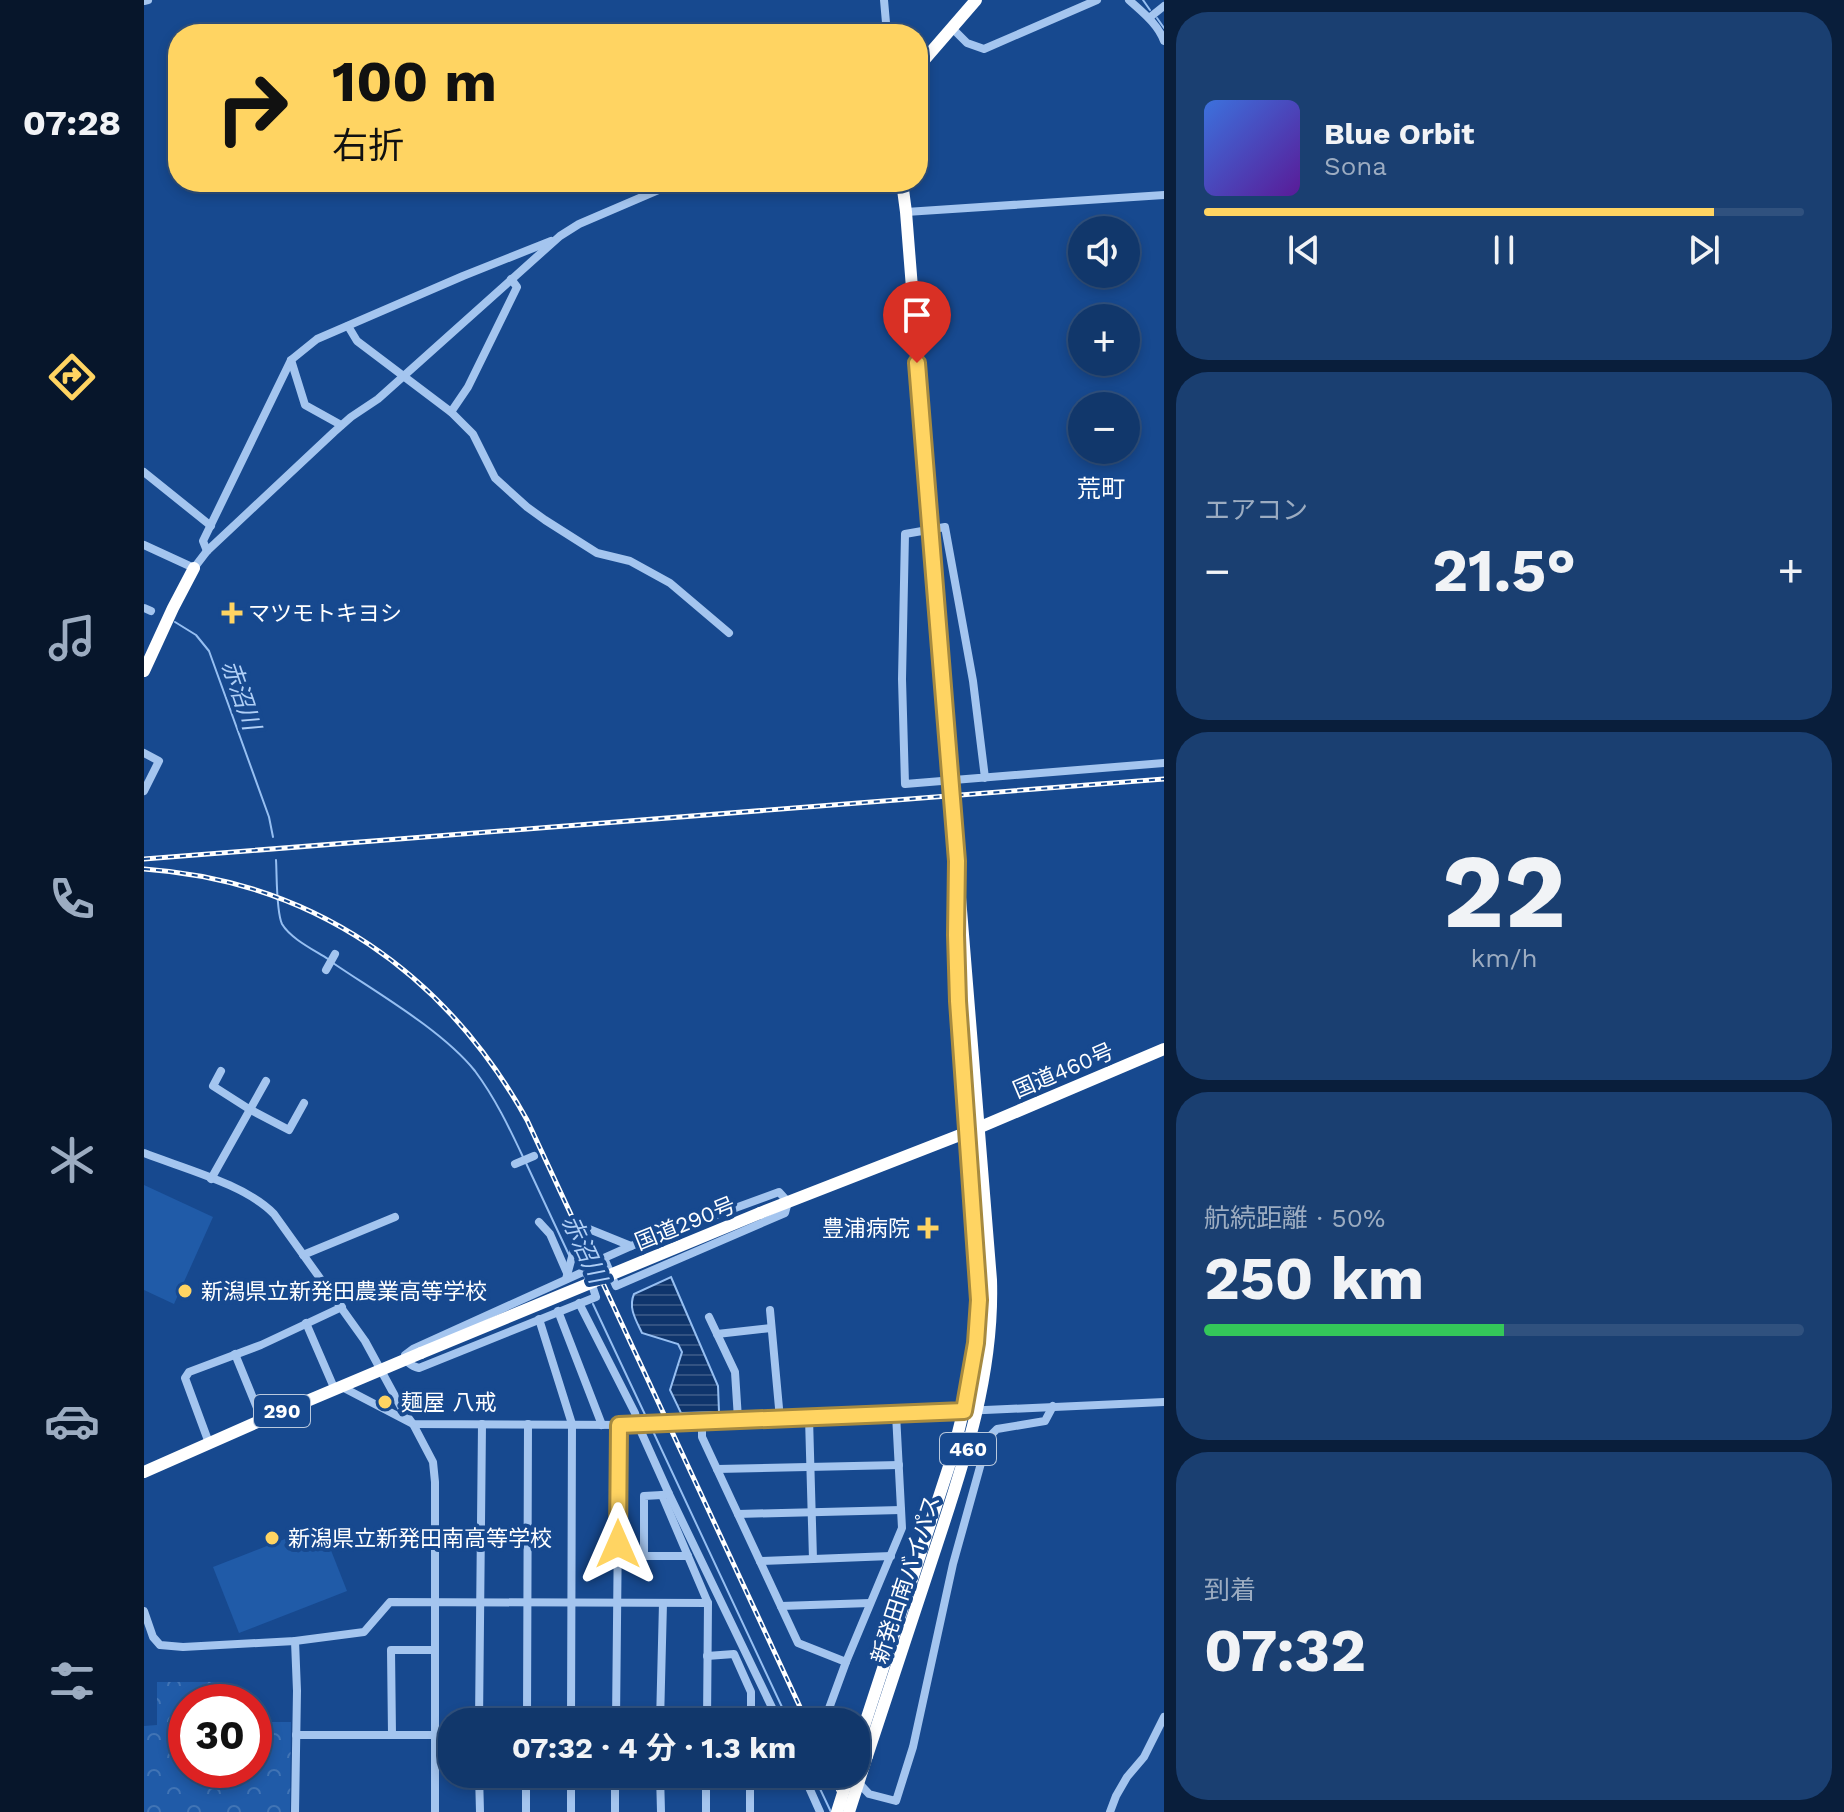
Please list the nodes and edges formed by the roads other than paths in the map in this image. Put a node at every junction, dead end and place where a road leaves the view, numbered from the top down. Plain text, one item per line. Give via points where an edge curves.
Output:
1 (884, 0) edge
2 (976, 0) edge
3 (1097, 0) edge
4 (1129, 0) edge
5 (1164, 6) edge
6 (1149, 18) junction
7 (886, 24) edge
8 (953, 29) junction
9 (1164, 41) edge
10 (928, 56) edge
11 (654, 192) edge
12 (903, 192) edge
13 (1164, 195) edge
14 (906, 212) junction
15 (556, 239) junction
16 (511, 279) junction
17 (348, 326) junction
18 (291, 360) junction
19 (403, 376) junction
20 (451, 412) junction
21 (341, 425) junction
22 (144, 472) edge
23 (211, 526) junction
24 (931, 528) junction
25 (144, 545) edge
26 (207, 551) junction
27 (194, 568) junction
28 (729, 633) dead end
29 (144, 671) edge
30 (144, 753) edge
31 (1164, 763) edge
32 (985, 778) junction
33 (144, 791) edge
34 (335, 954) dead end
35 (326, 970) dead end
36 (1164, 1049) edge
37 (221, 1071) dead end
38 (266, 1081) dead end
39 (304, 1103) dead end
40 (249, 1109) junction
41 (972, 1130) junction
42 (144, 1153) edge
43 (534, 1156) dead end
44 (515, 1164) dead end
45 (211, 1179) junction
46 (788, 1202) junction
47 (395, 1217) dead end
48 (539, 1222) dead end
49 (631, 1246) junction
50 (303, 1255) junction
51 (567, 1277) junction
52 (579, 1303) junction
53 (342, 1307) junction
54 (770, 1310) dead end
55 (558, 1311) junction
56 (709, 1317) dead end
57 (539, 1319) junction
58 (306, 1323) junction
59 (771, 1328) junction
60 (717, 1334) junction
61 (235, 1354) junction
62 (406, 1360) junction
63 (382, 1370) junction
64 (339, 1388) junction
65 (1164, 1402) edge
66 (1053, 1406) junction
67 (978, 1410) junction
68 (964, 1411) junction
69 (896, 1414) junction
70 (809, 1418) junction
71 (738, 1419) junction
72 (780, 1419) junction
73 (262, 1420) junction
74 (702, 1422) junction
75 (413, 1424) junction
76 (482, 1424) junction
77 (528, 1424) junction
78 (572, 1424) junction
79 (602, 1425) junction
80 (619, 1425) junction
81 (638, 1425) junction
82 (209, 1443) junction
83 (899, 1465) junction
84 (811, 1467) junction
85 (717, 1469) junction
86 (144, 1472) edge
87 (665, 1494) junction
88 (901, 1510) junction
89 (812, 1513) junction
90 (738, 1514) junction
91 (688, 1556) junction
92 (891, 1556) junction
93 (813, 1559) junction
94 (760, 1561) junction
95 (481, 1603) junction
96 (527, 1603) junction
97 (571, 1603) junction
98 (618, 1603) junction
99 (663, 1603) junction
100 (708, 1603) junction
101 (870, 1603) junction
102 (435, 1604) junction
103 (781, 1606) junction
104 (144, 1611) edge
105 (295, 1641) junction
106 (435, 1650) junction
107 (707, 1656) junction
108 (846, 1662) junction
109 (479, 1708) edge
110 (527, 1708) edge
111 (571, 1708) edge
112 (616, 1708) edge
113 (660, 1708) edge
114 (707, 1708) edge
115 (751, 1708) edge
116 (772, 1708) edge
117 (829, 1708) edge
118 (1164, 1717) edge
119 (870, 1720) edge
120 (870, 1724) edge
121 (296, 1735) junction
122 (392, 1735) junction
123 (435, 1735) junction
124 (479, 1788) edge
125 (526, 1788) edge
126 (571, 1788) edge
127 (615, 1788) edge
128 (660, 1788) edge
129 (706, 1788) edge
130 (750, 1788) edge
131 (809, 1788) edge
132 (845, 1788) edge
133 (853, 1788) edge
134 (863, 1788) edge
135 (295, 1812) edge
136 (435, 1812) edge
137 (480, 1812) edge
138 (526, 1812) edge
139 (571, 1812) edge
140 (615, 1812) edge
141 (661, 1812) edge
142 (706, 1812) edge
143 (750, 1812) edge
144 (820, 1812) edge
145 (837, 1812) edge
146 (849, 1812) edge
147 (1110, 1812) edge

1 - 7 street
2 - 8 highway
3 - 8 street via 984,49 967,43
4 - 6 street
5 - 6 street
6 - 9 street
8 - 10 highway
11 - 15 street
12 - 14 highway
13 - 14 street
14 - 24 highway
15 - 16 street
15 - 17 street
16 - 19 street
16 - 20 street via 517,287
17 - 18 street via 317,339
17 - 19 street via 357,341
18 - 21 street via 305,405
18 - 23 street
19 - 20 street
19 - 21 street
20 - 28 street via 473,434 495,478 527,507 597,553 630,561 670,583
21 - 26 street
22 - 23 street
23 - 26 street via 203,541
24 - 32 street via 945,527
24 - 32 street via 905,534 905,784
24 - 41 highway, bridge via 957,861 958,1001
25 - 27 street
26 - 27 street
27 - 29 highway
30 - 33 street via 159,761
31 - 32 street
34 - 35 street
36 - 41 highway, 国道460号
37 - 40 street via 213,1086
38 - 40 street
39 - 40 street via 289,1130
40 - 45 street
41 - 46 highway, 国道290号 / 290
41 - 67 highway, 新発田南バイパス / 460 via 992,1304
41 - 68 highway, 新発田南バイパス / 460 via 979,1300
42 - 45 street
43 - 44 street
45 - 50 street via 264,1204
46 - 49 street via 779,1192
46 - 49 street via 785,1213 616,1286 604,1258
46 - 62 highway, 国道290号 / 290, bridge
47 - 50 street
48 - 51 street via 550,1234
49 - 51 street via 584,1227
50 - 53 street
51 - 52 street via 585,1271 591,1282 596,1297
51 - 62 street via 413,1349
52 - 55 street
52 - 81 street
53 - 58 street
53 - 63 street
54 - 59 street
55 - 57 street
55 - 79 street
56 - 60 street
57 - 62 street via 419,1368
57 - 78 street
58 - 61 street
58 - 64 street
59 - 60 street
59 - 72 street
60 - 71 street via 735,1372
61 - 73 street
61 - 82 street via 185,1378
62 - 63 highway, 国道290号 / 290
63 - 64 highway, 国道290号 / 290
63 - 75 street
64 - 73 highway, 国道290号 / 290
64 - 75 street
65 - 66 street
66 - 67 street
66 - 134 street via 1045,1421 997,1429 988,1438 896,1801
67 - 68 street
67 - 120 highway, 新発田南バイパス / 460
68 - 69 street
68 - 119 highway, 新発田南バイパス / 460
69 - 70 street
69 - 83 street
70 - 72 street
70 - 84 street
71 - 72 street
71 - 74 street
73 - 82 highway, 国道290号 / 290
74 - 81 street
74 - 85 street via 702,1437
75 - 76 street
75 - 102 street via 433,1462
76 - 77 street
76 - 95 street
77 - 78 street
77 - 96 street
78 - 79 street
78 - 97 street
79 - 80 street
80 - 81 street
80 - 98 street
81 - 87 street
82 - 86 highway, 国道290号 / 290
83 - 84 street
83 - 88 street
84 - 85 street
84 - 89 street
85 - 90 street
87 - 91 street
87 - 91 street via 644,1496 644,1556
87 - 116 street
88 - 89 street
88 - 92 street via 902,1528
89 - 90 street
89 - 93 street
90 - 94 street
91 - 100 street
92 - 93 street
92 - 101 street
93 - 94 street
94 - 103 street
95 - 96 street
95 - 102 street
95 - 109 street
96 - 97 street
96 - 110 street
97 - 98 street
97 - 111 street
98 - 99 street
98 - 112 street
99 - 100 street
99 - 113 street
100 - 107 street
101 - 103 street
101 - 108 street
102 - 105 street via 390,1602 364,1632
102 - 106 street
103 - 108 street via 798,1643
104 - 105 street via 160,1645
105 - 121 street
106 - 122 street via 391,1650
106 - 123 street
107 - 114 street
107 - 115 street via 734,1654 751,1692
108 - 117 street
118 - 147 street
121 - 122 street
121 - 135 street
122 - 123 street
123 - 136 street
124 - 137 street
125 - 138 street
126 - 139 street
127 - 140 street
128 - 141 street
129 - 142 street
130 - 143 street
131 - 144 street
132 - 145 highway, bridge
133 - 146 highway, 460, bridge

